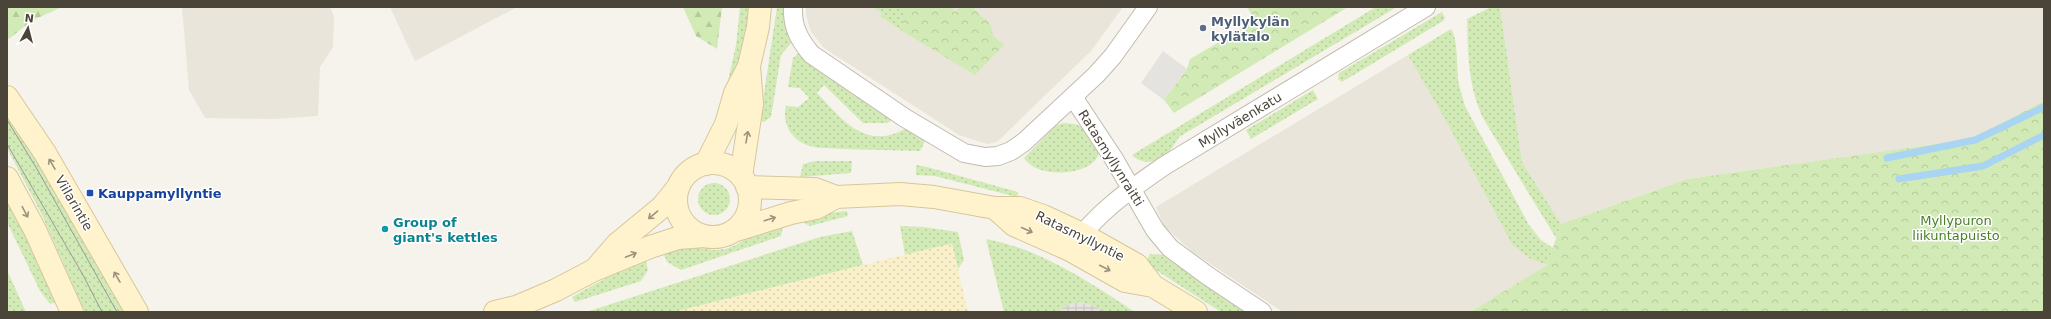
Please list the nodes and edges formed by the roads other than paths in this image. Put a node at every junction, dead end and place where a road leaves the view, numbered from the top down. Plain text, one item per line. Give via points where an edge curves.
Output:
1 (760, 7) edge
2 (793, 7) edge
3 (1148, 7) edge
4 (1426, 7) edge
5 (749, 66) junction
6 (7, 97) edge
7 (1073, 97) junction
8 (706, 164) junction
9 (7, 178) edge
10 (744, 181) junction
11 (679, 186) junction
12 (1132, 188) junction
13 (836, 197) junction
14 (733, 231) junction
15 (705, 236) junction
16 (1076, 242) junction
17 (594, 270) junction
18 (72, 312) edge
19 (137, 312) edge
20 (495, 312) edge
21 (1196, 312) edge
22 (1262, 312) edge

1 - 5 main road
2 - 7 street, Ratasmyllynraitti via 794,26 800,40 811,54 905,118 973,156 998,156 1011,151
3 - 7 street via 1113,56
4 - 12 street, Myllyväenkatu
5 - 8 main road via 735,93 726,124
10 -> 5 main road via 752,104
19 -> 6 main road, Viilarintie via 45,152
7 - 12 street, Ratasmyllynraitti
8 - 10 main road via 720,164 734,170
8 - 11 main road via 693,169
9 -> 18 main road via 35,230
10 - 13 main road, Ratasmyllyntie via 815,189
10 - 14 main road via 750,201 747,214
11 - 15 main road via 676,200 679,214 692,230
11 -> 17 main road via 662,207 617,244
12 - 16 street, Myllyväenkatu via 1107,207
12 - 22 street, Ratasmyllynraitti via 1155,230 1170,248
14 -> 13 main road, Ratasmyllyntie via 816,208
13 - 16 main road, Ratasmyllyntie via 900,194 995,208 1020,208 1043,216
14 - 15 main road via 720,236
17 -> 15 main road via 678,238
16 - 21 main road, Ratasmyllyntie via 1125,281 1153,286
17 - 20 main road via 516,307

